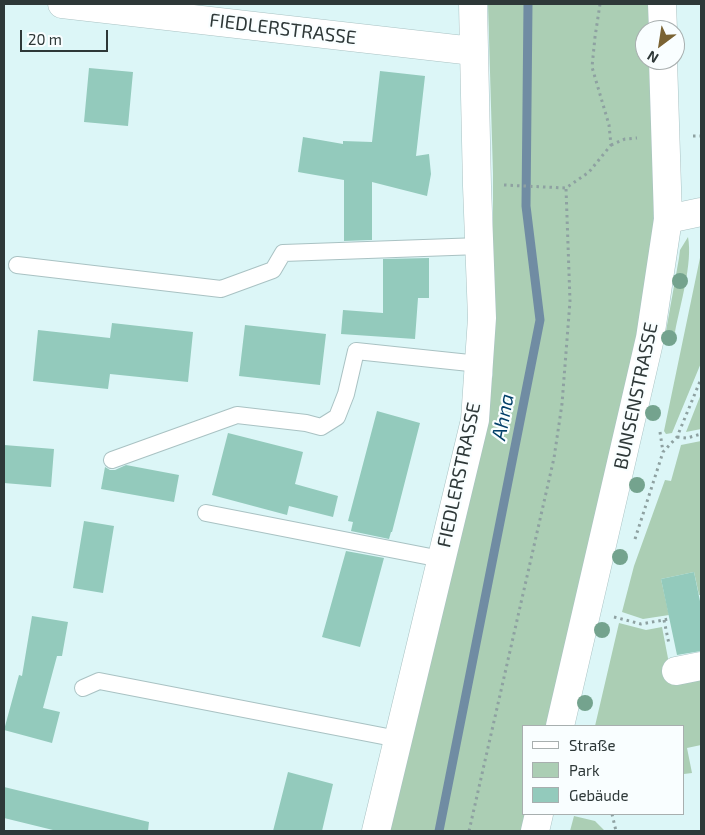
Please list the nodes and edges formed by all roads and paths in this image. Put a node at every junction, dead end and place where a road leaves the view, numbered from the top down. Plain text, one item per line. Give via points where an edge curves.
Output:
1 (62, 4) edge
2 (473, 4) edge
3 (600, 4) edge
4 (662, 4) edge
5 (663, 20) edge
6 (473, 50) junction
7 (663, 70) edge
8 (501, 185) dead end
9 (566, 188) junction
10 (701, 212) edge
11 (668, 219) junction
12 (480, 246) junction
13 (16, 265) dead end
14 (479, 364) junction
15 (701, 379) edge
16 (701, 434) edge
17 (677, 437) junction
18 (112, 460) dead end
19 (206, 513) dead end
20 (633, 545) dead end
21 (441, 560) junction
22 (617, 608) dead end
23 (588, 609) junction
24 (615, 617) junction
25 (669, 619) dead end
26 (613, 626) dead end
27 (83, 688) dead end
28 (560, 725) edge
29 (398, 739) junction
30 (539, 815) edge
31 (612, 815) edge
32 (376, 831) edge
33 (469, 831) edge
34 (535, 831) edge
35 (616, 831) edge

1 - 6 street, FIEDLERSTRASSE
2 - 6 street, FIEDLERSTRASSE
3 - 9 path via 592,67 609,125 611,145 589,172
4 - 5 street
6 - 12 street, FIEDLERSTRASSE
7 - 11 street, BUNSENSTRASSE
8 - 9 path
9 - 33 path via 570,301 554,458
10 - 11 street
11 - 23 street, BUNSENSTRASSE via 650,338
12 - 13 lane via 283,253 274,270 221,289
12 - 14 street, FIEDLERSTRASSE via 482,318
14 - 18 lane via 356,351 338,417 321,426 237,415
14 - 21 street, FIEDLERSTRASSE via 474,420
15 - 17 path
16 - 17 path
17 - 20 path via 663,452
19 - 21 lane
21 - 29 street, FIEDLERSTRASSE
22 - 24 path
23 - 24 path
23 - 28 street, BUNSENSTRASSE
24 - 25 path via 642,624
24 - 26 path
27 - 29 lane via 99,681
29 - 32 street, FIEDLERSTRASSE
30 - 34 street
31 - 35 path

